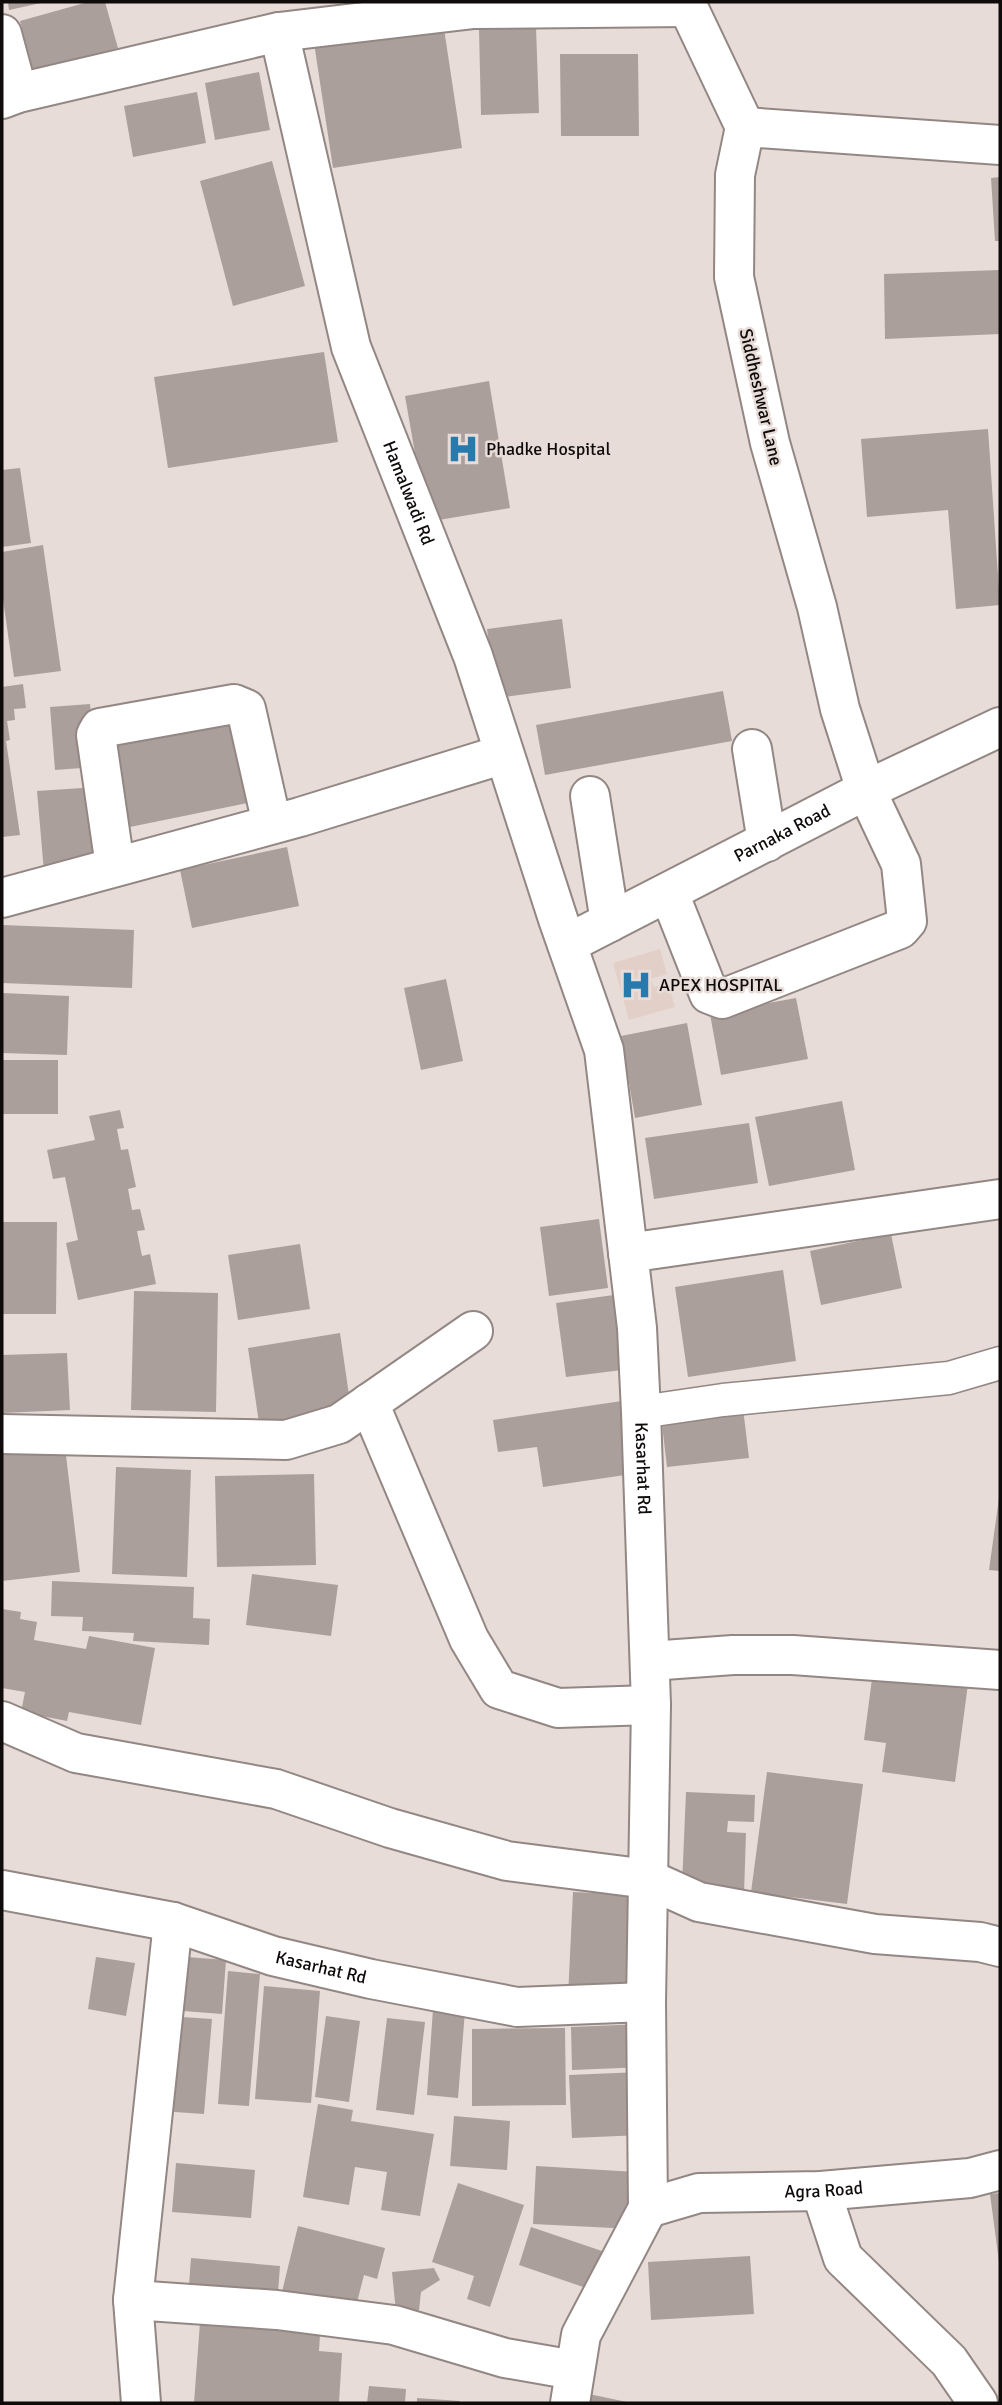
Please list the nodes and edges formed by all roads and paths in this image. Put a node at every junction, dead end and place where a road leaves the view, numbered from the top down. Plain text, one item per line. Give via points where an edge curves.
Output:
1 (689, 4) edge
2 (295, 21) edge
3 (2, 34) edge
4 (10, 96) edge
5 (745, 127) junction
6 (1000, 145) edge
7 (1000, 727) edge
8 (752, 749) dead end
9 (504, 754) junction
10 (866, 790) junction
11 (590, 796) dead end
12 (272, 824) junction
13 (766, 842) junction
14 (115, 866) junction
15 (669, 893) junction
16 (2, 898) edge
17 (610, 922) junction
18 (567, 944) junction
19 (1000, 1199) edge
20 (628, 1253) junction
21 (473, 1331) dead end
22 (1000, 1363) edge
23 (369, 1403) junction
24 (641, 1412) junction
25 (2, 1434) edge
26 (650, 1661) junction
27 (1000, 1670) edge
28 (651, 1705) junction
29 (2, 1721) edge
30 (648, 1878) junction
31 (2, 1890) edge
32 (173, 1922) junction
33 (1000, 1947) edge
34 (646, 2002) junction
35 (1000, 2170) edge
36 (821, 2191) junction
37 (648, 2208) junction
38 (133, 2300) junction
39 (572, 2387) edge
40 (137, 2403) edge
41 (978, 2403) edge

1 - 2 street via 474,9
1 - 5 street
2 - 4 street
2 - 9 street, Hamalwadi Rd via 351,346 472,656
3 - 4 street
5 - 6 street
5 - 10 street, Siddheshwar Lane via 735,175 734,277 770,443
7 - 10 street, Parnaka Road
8 - 13 street
9 - 12 street
9 - 18 street, Hamalwadi Rd
10 - 13 street, Parnaka Road
10 - 15 street, Siddheshwar Lane via 901,864 906,921 900,929 722,999 709,994
11 - 17 street
12 - 14 street
12 - 14 street via 246,709 234,704 100,728 96,735
13 - 15 street, Parnaka Road
14 - 16 street
15 - 17 street, Parnaka Road
17 - 18 street, Parnaka Road
18 - 20 street, Kasarhat Rd via 604,1049
19 - 20 street
20 - 24 street, Kasarhat Rd
21 - 23 street
22 - 24 street via 950,1378
23 - 25 street via 339,1424 286,1440
23 - 28 street via 469,1639 499,1689 558,1708
24 - 26 street, Kasarhat Rd
26 - 27 street via 793,1654
26 - 28 street, Kasarhat Rd
28 - 30 street, Kasarhat Rd
29 - 30 street via 76,1753 276,1789 507,1861
30 - 33 street via 699,1902 875,1934
30 - 34 street, Kasarhat Rd
31 - 32 street, Kasarhat Rd
32 - 34 street, Kasarhat Rd via 273,1956 517,2007
32 - 38 street
34 - 37 street, Kasarhat Rd
35 - 36 street, Agra Road via 970,2178
36 - 37 street, Agra Road via 699,2193
36 - 41 street via 843,2258 949,2361
37 - 39 street via 582,2335
38 - 39 street via 277,2310 394,2325 505,2358
38 - 40 street

